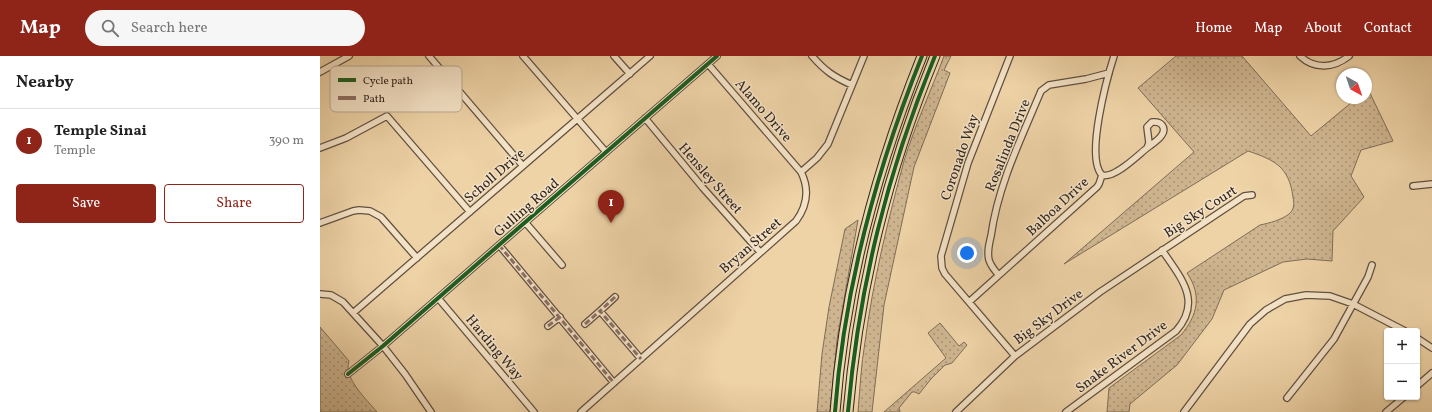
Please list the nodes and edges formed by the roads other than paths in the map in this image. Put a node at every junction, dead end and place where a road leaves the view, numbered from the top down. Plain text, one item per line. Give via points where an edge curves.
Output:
1 (349, 56) edge
2 (429, 56) edge
3 (523, 56) edge
4 (614, 56) edge
5 (650, 56) edge
6 (717, 56) edge
7 (812, 56) edge
8 (864, 56) edge
9 (922, 56) edge
10 (935, 56) edge
11 (1010, 56) edge
12 (1114, 56) edge
13 (1300, 56) edge
14 (1348, 56) edge
15 (708, 64) junction
16 (330, 66) edge
17 (331, 66) edge
18 (438, 66) edge
19 (320, 72) edge
20 (1109, 72) junction
21 (630, 74) junction
22 (852, 85) junction
23 (462, 95) edge
24 (645, 118) junction
25 (578, 119) junction
26 (320, 148) edge
27 (1147, 148) junction
28 (606, 152) junction
29 (523, 166) junction
30 (801, 172) junction
31 (1102, 175) junction
32 (1432, 184) edge
33 (1413, 186) dead end
34 (1252, 195) dead end
35 (470, 212) junction
36 (525, 222) junction
37 (320, 223) edge
38 (499, 245) junction
39 (1162, 250) junction
40 (760, 252) junction
41 (417, 258) junction
42 (562, 265) dead end
43 (1372, 265) dead end
44 (999, 275) junction
45 (851, 292) junction
46 (320, 294) edge
47 (863, 294) junction
48 (615, 297) dead end
49 (438, 298) junction
50 (969, 302) junction
51 (1353, 304) junction
52 (600, 311) junction
53 (352, 313) junction
54 (560, 317) junction
55 (585, 324) dead end
56 (548, 326) dead end
57 (1398, 328) edge
58 (1420, 340) edge
59 (384, 346) junction
60 (1432, 348) edge
61 (1015, 356) junction
62 (641, 359) junction
63 (1432, 373) edge
64 (348, 374) dead end
65 (614, 383) junction
66 (1420, 383) edge
67 (1287, 398) dead end
68 (1400, 400) edge
69 (431, 412) edge
70 (534, 412) edge
71 (580, 412) edge
72 (835, 412) edge
73 (848, 412) edge
74 (956, 412) edge
75 (1066, 412) edge
76 (1184, 412) edge
77 (1386, 412) edge

1 - 17 street
2 - 18 street
3 - 25 street
4 - 21 street
5 - 21 street, Scholl Drive
6 - 15 street, Gulling Road
7 - 22 street via 828,73
8 - 22 street
9 - 45 main road via 885,158 863,235
10 - 47 main road via 898,155 877,228
11 - 50 street, Coronado Way via 968,163 941,256 945,274
12 - 20 street, Balboa Drive
13 - 14 street via 1322,66 1336,64
15 - 24 street, Gulling Road
15 - 30 street, Alamo Drive
16 - 19 street
20 - 31 street, Balboa Drive via 1095,149
20 - 44 street, Rosalinda Drive via 1049,85 1041,92 1009,166 994,217 988,254 992,266
21 - 25 street, Scholl Drive
22 - 30 street via 828,144
23 - 29 street
24 - 28 street, Gulling Road
24 - 40 street, Hensley Street
25 - 28 street
25 - 29 street, Scholl Drive
26 - 35 street via 346,138 387,116
27 - 27 street via 1163,133 1160,123 1152,122 1147,127
27 - 31 street via 1115,174
28 - 36 street, Gulling Road
29 - 35 street, Scholl Drive
30 - 40 street, Bryan Street via 807,194 801,215
31 - 44 street, Balboa Drive via 1097,187
32 - 33 street
34 - 39 street, Big Sky Court via 1244,196
35 - 41 street, Scholl Drive
36 - 38 street, Gulling Road
36 - 42 street
37 - 41 street via 354,211 370,211 382,217
38 - 49 street, Gulling Road
38 - 54 street
39 - 61 street, Big Sky Drive via 1100,292
39 - 75 street, Snake River Drive via 1186,287 1189,303 1185,318 1176,331
40 - 62 street, Bryan Street
41 - 53 street, Scholl Drive
43 - 51 street
44 - 50 street, Balboa Drive
45 - 47 main road
45 - 72 main road
46 - 53 street via 337,298
47 - 73 main road
48 - 52 street
49 - 59 street, Gulling Road
49 - 70 street, Harding Way
50 - 61 street
51 - 57 street
51 - 67 street via 1334,339
51 - 76 street via 1330,296 1306,295 1285,300 1266,310 1250,324
52 - 55 street
52 - 62 street
53 - 59 street
54 - 56 street
54 - 65 street
58 - 60 street
59 - 64 street, Gulling Road
59 - 69 street
61 - 74 street, Big Sky Drive
62 - 65 street, Bryan Street
63 - 66 street
65 - 71 street, Bryan Street
68 - 77 street

